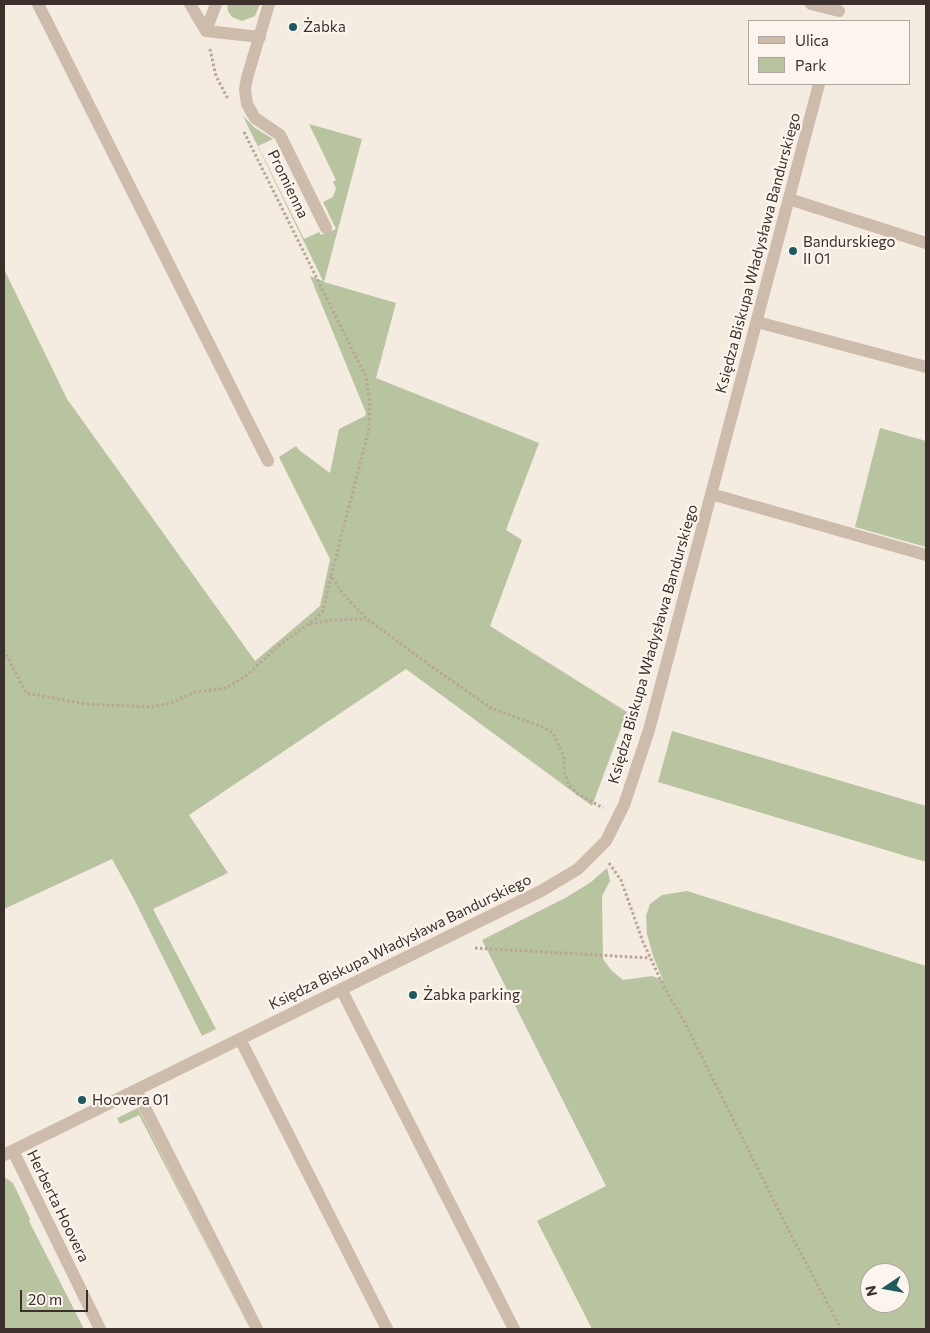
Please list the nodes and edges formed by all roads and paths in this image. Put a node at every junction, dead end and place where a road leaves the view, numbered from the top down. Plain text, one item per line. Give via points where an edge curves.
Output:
1 (38, 4) edge
2 (190, 4) edge
3 (216, 4) edge
4 (269, 4) edge
5 (811, 4) edge
6 (838, 12) edge
7 (206, 31) junction
8 (260, 37) junction
9 (819, 85) edge
10 (230, 103) dead end
11 (243, 129) dead end
12 (789, 199) junction
13 (326, 228) dead end
14 (926, 243) edge
15 (756, 322) junction
16 (926, 367) edge
17 (268, 461) dead end
18 (711, 494) junction
19 (926, 555) edge
20 (331, 576) junction
21 (367, 619) junction
22 (310, 625) junction
23 (4, 650) edge
24 (619, 816) junction
25 (598, 850) junction
26 (475, 948) dead end
27 (651, 958) junction
28 (341, 990) junction
29 (240, 1039) junction
30 (136, 1090) junction
31 (8, 1153) edge
32 (100, 1329) edge
33 (258, 1329) edge
34 (388, 1329) edge
35 (514, 1329) edge
36 (841, 1329) edge

1 - 17 street
2 - 7 street
3 - 7 street
4 - 8 street
5 - 6 street
7 - 8 street
7 - 10 path via 216,76
8 - 13 street via 246,84 247,104 255,118 280,135
9 - 12 street, Księdza Biskupa Władysława Bandurskiego
11 - 20 path, Promienna via 366,377 370,402 369,429
12 - 14 street
12 - 15 street, Księdza Biskupa Władysława Bandurskiego
15 - 16 street
15 - 18 street, Księdza Biskupa Władysława Bandurskiego
18 - 19 street
18 - 24 street, Księdza Biskupa Władysława Bandurskiego via 649,730
20 - 21 path
20 - 22 path, Promienna via 323,611
21 - 22 path via 333,620
21 - 24 path via 491,708 553,733 564,756 564,771 569,785 578,794
22 - 23 path via 289,637 246,676 226,688 200,691 172,703 152,707 86,704 26,694
24 - 25 street, Księdza Biskupa Władysława Bandurskiego
25 - 27 path via 622,880
25 - 28 street, Księdza Biskupa Władysława Bandurskiego via 578,869 541,892
26 - 27 path
27 - 36 path
28 - 29 street, Księdza Biskupa Władysława Bandurskiego
28 - 35 street
29 - 30 street, Księdza Biskupa Władysława Bandurskiego
29 - 34 street
30 - 31 street, Księdza Biskupa Władysława Bandurskiego
30 - 33 street
31 - 32 street, Herberta Hoovera

